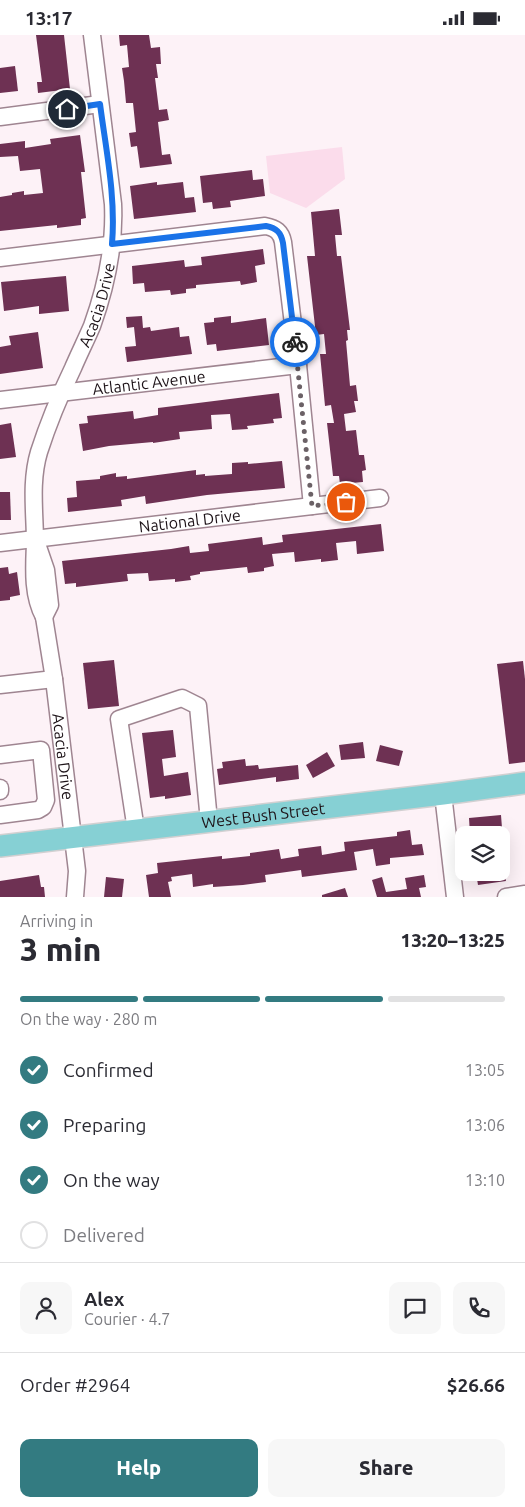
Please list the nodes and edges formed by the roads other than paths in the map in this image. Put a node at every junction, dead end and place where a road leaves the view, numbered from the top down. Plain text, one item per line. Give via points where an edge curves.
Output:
1 (92, 35) edge
2 (100, 104) junction
3 (0, 117) edge
4 (112, 244) junction
5 (0, 257) edge
6 (298, 365) junction
7 (61, 393) junction
8 (0, 400) edge
9 (380, 498) dead end
10 (312, 506) junction
11 (35, 538) junction
12 (0, 543) edge
13 (54, 679) junction
14 (0, 685) edge
15 (0, 755) edge
16 (525, 783) edge
17 (443, 794) junction
18 (0, 815) edge
19 (209, 821) junction
20 (136, 829) junction
21 (72, 837) junction
22 (0, 846) edge
23 (525, 894) edge
24 (75, 897) edge
25 (455, 897) edge
26 (506, 897) edge

1 - 2 street, Acacia Drive
2 - 3 street
2 - 4 street, Acacia Drive via 113,203
4 - 5 street
4 - 6 street via 266,226 278,231 282,236
4 - 7 street, Acacia Drive via 105,287
6 - 7 street, Atlantic Avenue
6 - 10 street
7 - 8 street, Atlantic Avenue
7 - 11 street, Acacia Drive via 38,454 33,512
9 - 10 street, National Drive
10 - 11 street, National Drive
11 - 12 street, National Drive
11 - 13 street, Acacia Drive via 38,606 44,617
13 - 14 street
13 - 21 street, Acacia Drive
15 - 18 street via 41,750 46,800 38,810
16 - 17 main road, West Bush Street
17 - 19 main road, West Bush Street
17 - 25 street
19 - 20 main road, West Bush Street
19 - 20 street via 198,706 182,698 119,719
20 - 21 main road, West Bush Street
21 - 22 main road, West Bush Street
21 - 24 street, Acacia Drive via 77,871
23 - 26 street

